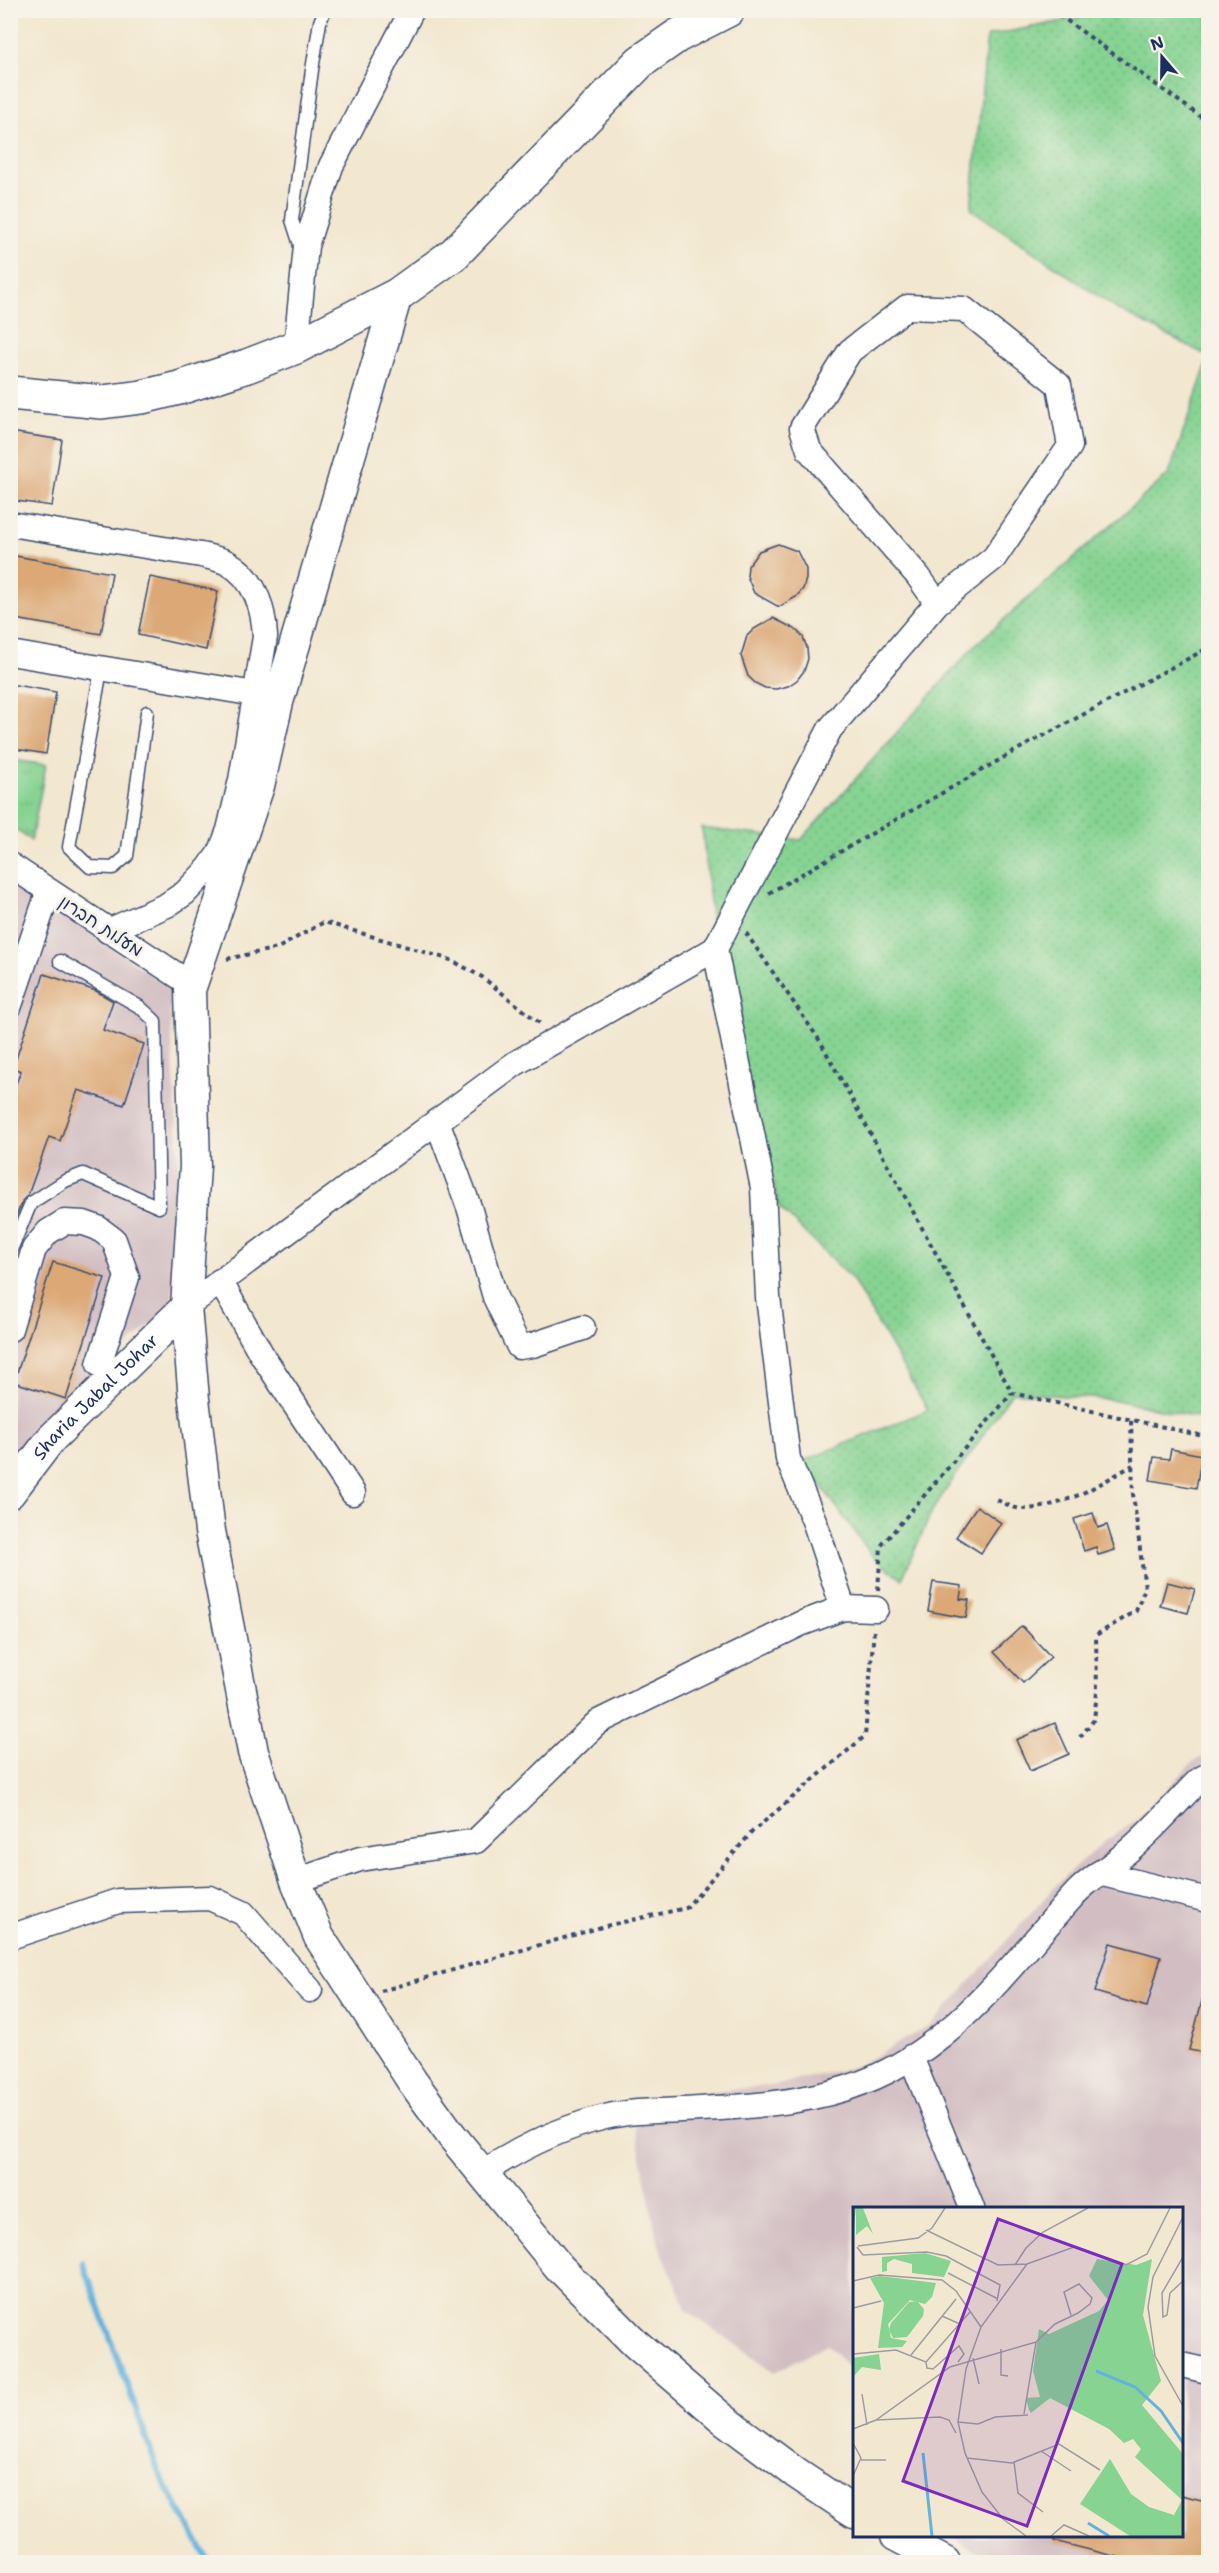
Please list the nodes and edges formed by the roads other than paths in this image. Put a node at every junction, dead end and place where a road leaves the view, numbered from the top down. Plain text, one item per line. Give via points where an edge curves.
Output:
1 (325, 10) edge
2 (412, 10) edge
3 (728, 10) edge
4 (305, 259) junction
5 (397, 295) junction
6 (296, 346) junction
7 (10, 393) edge
8 (20, 525) edge
9 (938, 603) junction
10 (10, 653) edge
11 (101, 670) junction
12 (255, 694) junction
13 (147, 712) dead end
14 (10, 866) edge
15 (48, 892) junction
16 (108, 932) junction
17 (715, 949) junction
18 (60, 961) dead end
19 (15, 974) edge
20 (196, 975) junction
21 (10, 1005) edge
22 (438, 1120) junction
23 (10, 1252) edge
24 (220, 1281) junction
25 (186, 1307) junction
26 (583, 1328) dead end
27 (10, 1329) edge
28 (99, 1364) dead end
29 (10, 1493) edge
30 (353, 1493) dead end
31 (843, 1608) junction
32 (876, 1609) road end
33 (1209, 1775) edge
34 (1099, 1873) junction
35 (296, 1881) junction
36 (1209, 1900) edge
37 (10, 1937) edge
38 (310, 1990) dead end
39 (911, 2057) junction
40 (482, 2173) junction
41 (972, 2207) edge
42 (1183, 2365) edge
43 (1209, 2371) edge
44 (853, 2510) edge
45 (900, 2537) edge
46 (945, 2562) edge

1 - 4 lane via 312,70 292,220
2 - 4 street via 331,166
3 - 5 main road via 677,36 640,62 454,254
4 - 6 street
5 - 6 main road
5 - 20 street via 278,702 259,786
6 - 7 main road via 199,382 142,397 102,402
8 - 12 street via 201,555 228,563 254,591 264,618 265,637
9 - 9 street via 809,450 802,428 850,351 907,307 964,309 1059,385 1070,446 994,558
9 - 17 street via 830,729
10 - 11 street
11 - 12 street
11 - 13 lane via 69,847 90,867 113,868 127,856
12 - 16 street via 241,780 221,851 185,893
14 - 15 street, מעלות חברון
15 - 16 street, מעלות חברון
15 - 19 street
16 - 20 street, מעלות חברון
17 - 22 street via 516,1063
17 - 31 street via 763,1188 768,1297 788,1459 815,1523
18 - 23 lane via 140,1007 155,1021 159,1207 83,1174 65,1180 31,1203
19 - 21 street
20 - 25 street via 190,990 195,1166
22 - 24 street
22 - 26 street via 495,1297 519,1347
24 - 25 street
24 - 30 street via 262,1354
25 - 29 street, Sharia Jabal Johar via 51,1439
25 - 35 street via 210,1531 253,1752
27 - 28 street via 34,1249 48,1232 64,1222 98,1228 114,1240 127,1277
31 - 32 street
31 - 35 street via 800,1624 598,1722 476,1841 360,1859
33 - 34 street via 1198,1780 1122,1857
34 - 36 street
34 - 39 street via 1076,1893 959,2023
35 - 40 street via 318,1937 412,2081
37 - 38 street via 118,1901 210,1898 243,1913
39 - 40 street via 860,2083 811,2099 606,2117 531,2143
39 - 41 street
40 - 44 street via 559,2267 636,2344 722,2418
42 - 43 street
45 - 46 street

